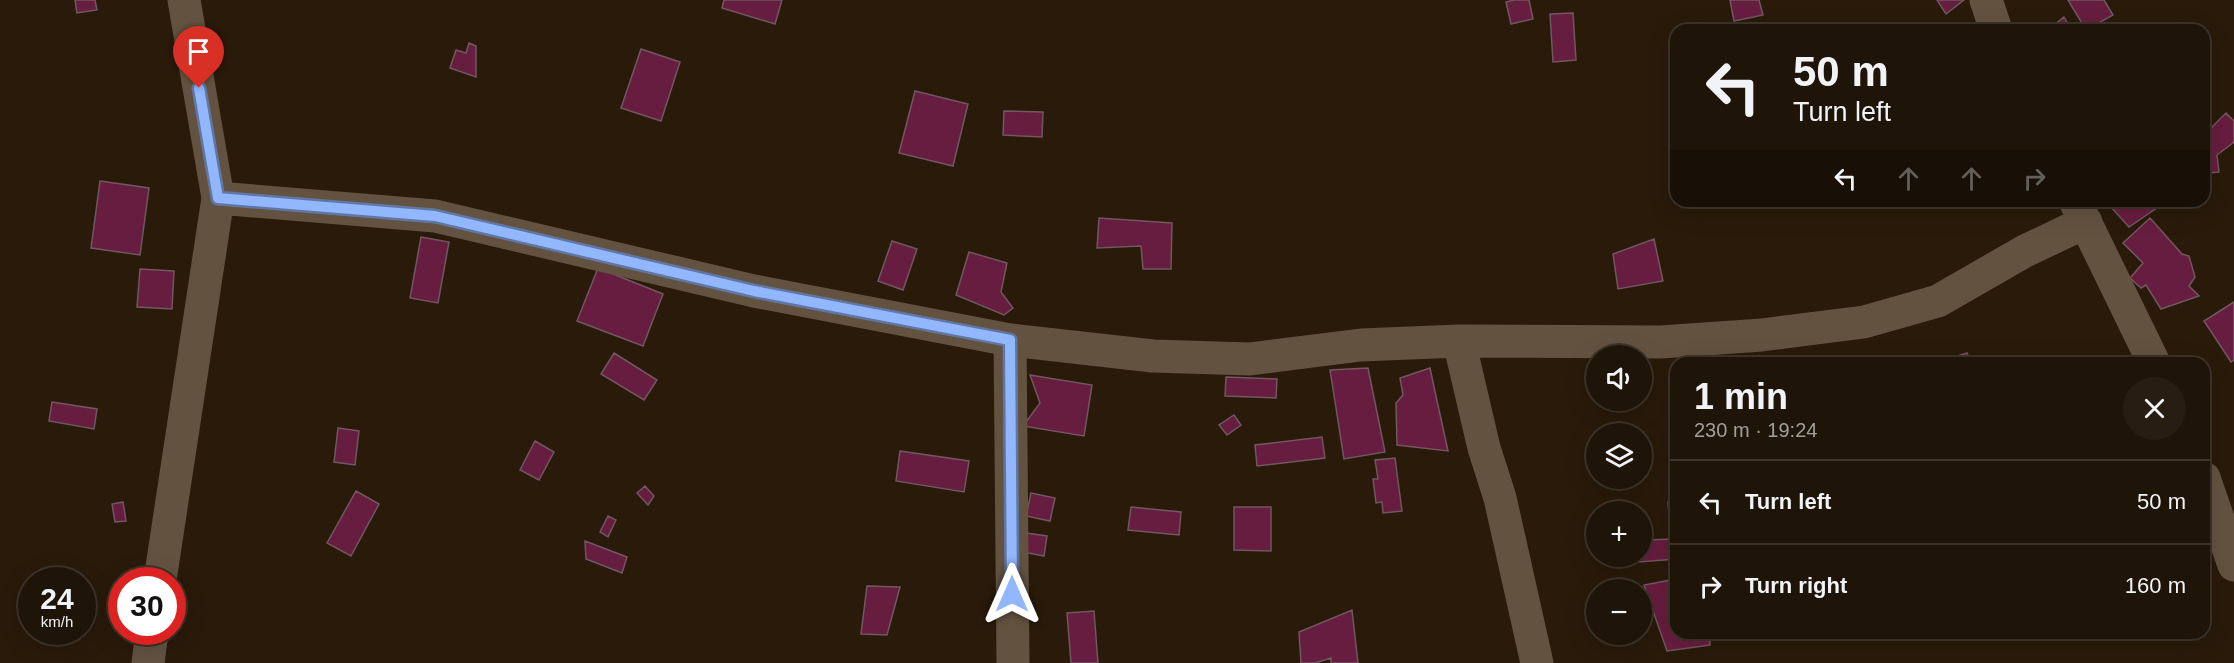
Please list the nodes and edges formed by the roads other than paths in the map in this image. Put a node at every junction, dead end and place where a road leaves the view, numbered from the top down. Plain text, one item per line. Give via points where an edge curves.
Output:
1 (184, 0) edge
2 (1986, 0) edge
3 (1994, 24) edge
4 (218, 198) junction
5 (2080, 212) edge
6 (1010, 340) junction
7 (1459, 341) junction
8 (2151, 357) edge
9 (2210, 495) edge
10 (2234, 565) edge
11 (162, 567) edge
12 (150, 645) edge
13 (148, 663) edge
14 (1013, 663) edge
15 (1537, 663) edge

1 - 4 street
2 - 3 street
4 - 6 street via 435,216 754,291
4 - 11 street
5 - 7 street via 2025,251 1938,301 1864,322 1661,342
5 - 8 street
6 - 7 street via 1153,357 1250,359 1361,345
6 - 14 street
7 - 15 street
9 - 10 street
12 - 13 street

